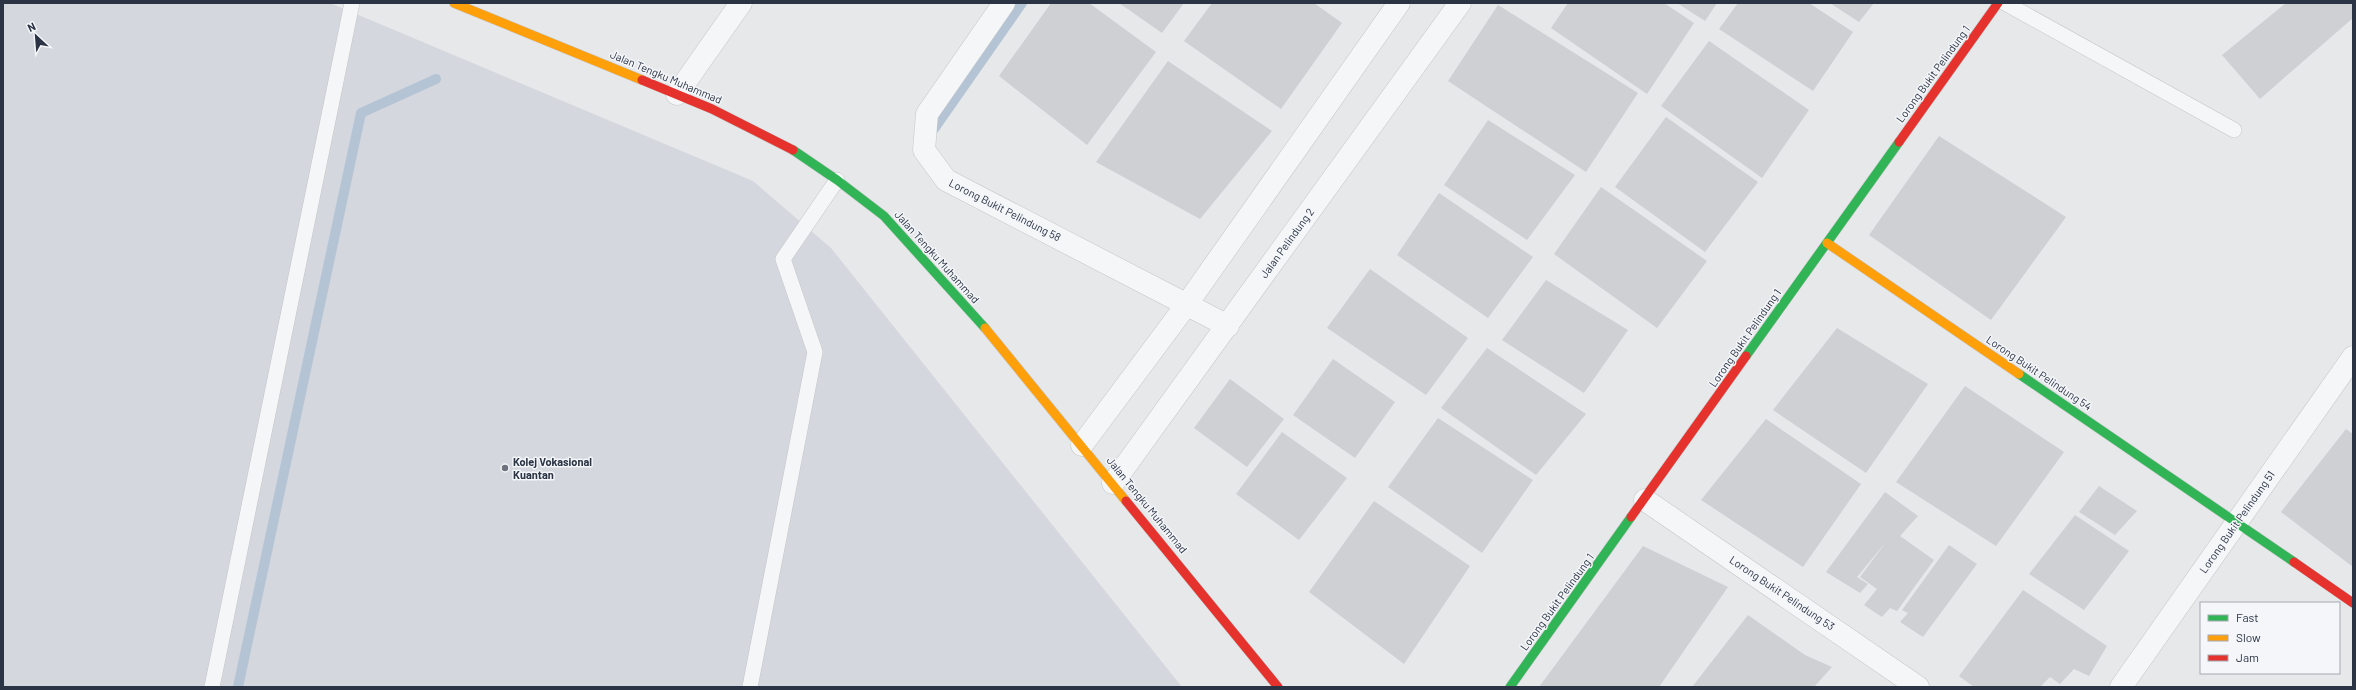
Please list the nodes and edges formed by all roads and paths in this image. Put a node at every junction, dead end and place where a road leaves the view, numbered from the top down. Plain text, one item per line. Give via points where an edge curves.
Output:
1 (352, 3) edge
2 (454, 3) edge
3 (741, 3) edge
4 (1004, 3) edge
5 (1399, 3) edge
6 (1460, 3) edge
7 (1998, 3) edge
8 (2005, 3) edge
9 (677, 94) junction
10 (2234, 130) dead end
11 (837, 180) junction
12 (1827, 243) junction
13 (1186, 304) junction
14 (1228, 326) junction
15 (2353, 357) edge
16 (1082, 445) junction
17 (1113, 483) junction
18 (1645, 500) junction
19 (2237, 524) junction
20 (2353, 603) edge
21 (212, 687) edge
22 (750, 687) edge
23 (1278, 687) edge
24 (1510, 687) edge
25 (1918, 687) edge
26 (2121, 687) edge

1 - 21 lane
2 - 9 street, Jalan Tengku Muhammad
3 - 9 street
4 - 13 street, Lorong Bukit Pelindung 58 via 927,114 924,150 946,180
5 - 13 street
6 - 14 street, Jalan Pelindung 2
7 - 12 street, Lorong Bukit Pelindung 1
8 - 10 lane
9 - 11 street, Jalan Tengku Muhammad via 785,145
11 - 16 street, Jalan Tengku Muhammad via 884,216 938,273
11 - 22 lane via 784,259 816,352
12 - 18 street, Lorong Bukit Pelindung 1
12 - 19 street, Lorong Bukit Pelindung 54
13 - 14 street, Lorong Bukit Pelindung 58
13 - 16 street
14 - 17 street, Jalan Pelindung 2
15 - 19 street, Lorong Bukit Pelindung 51
16 - 17 street, Jalan Tengku Muhammad
17 - 23 street, Jalan Tengku Muhammad
18 - 24 street, Lorong Bukit Pelindung 1
18 - 25 street, Lorong Bukit Pelindung 53
19 - 20 street, Lorong Bukit Pelindung 54
19 - 26 street, Lorong Bukit Pelindung 51

